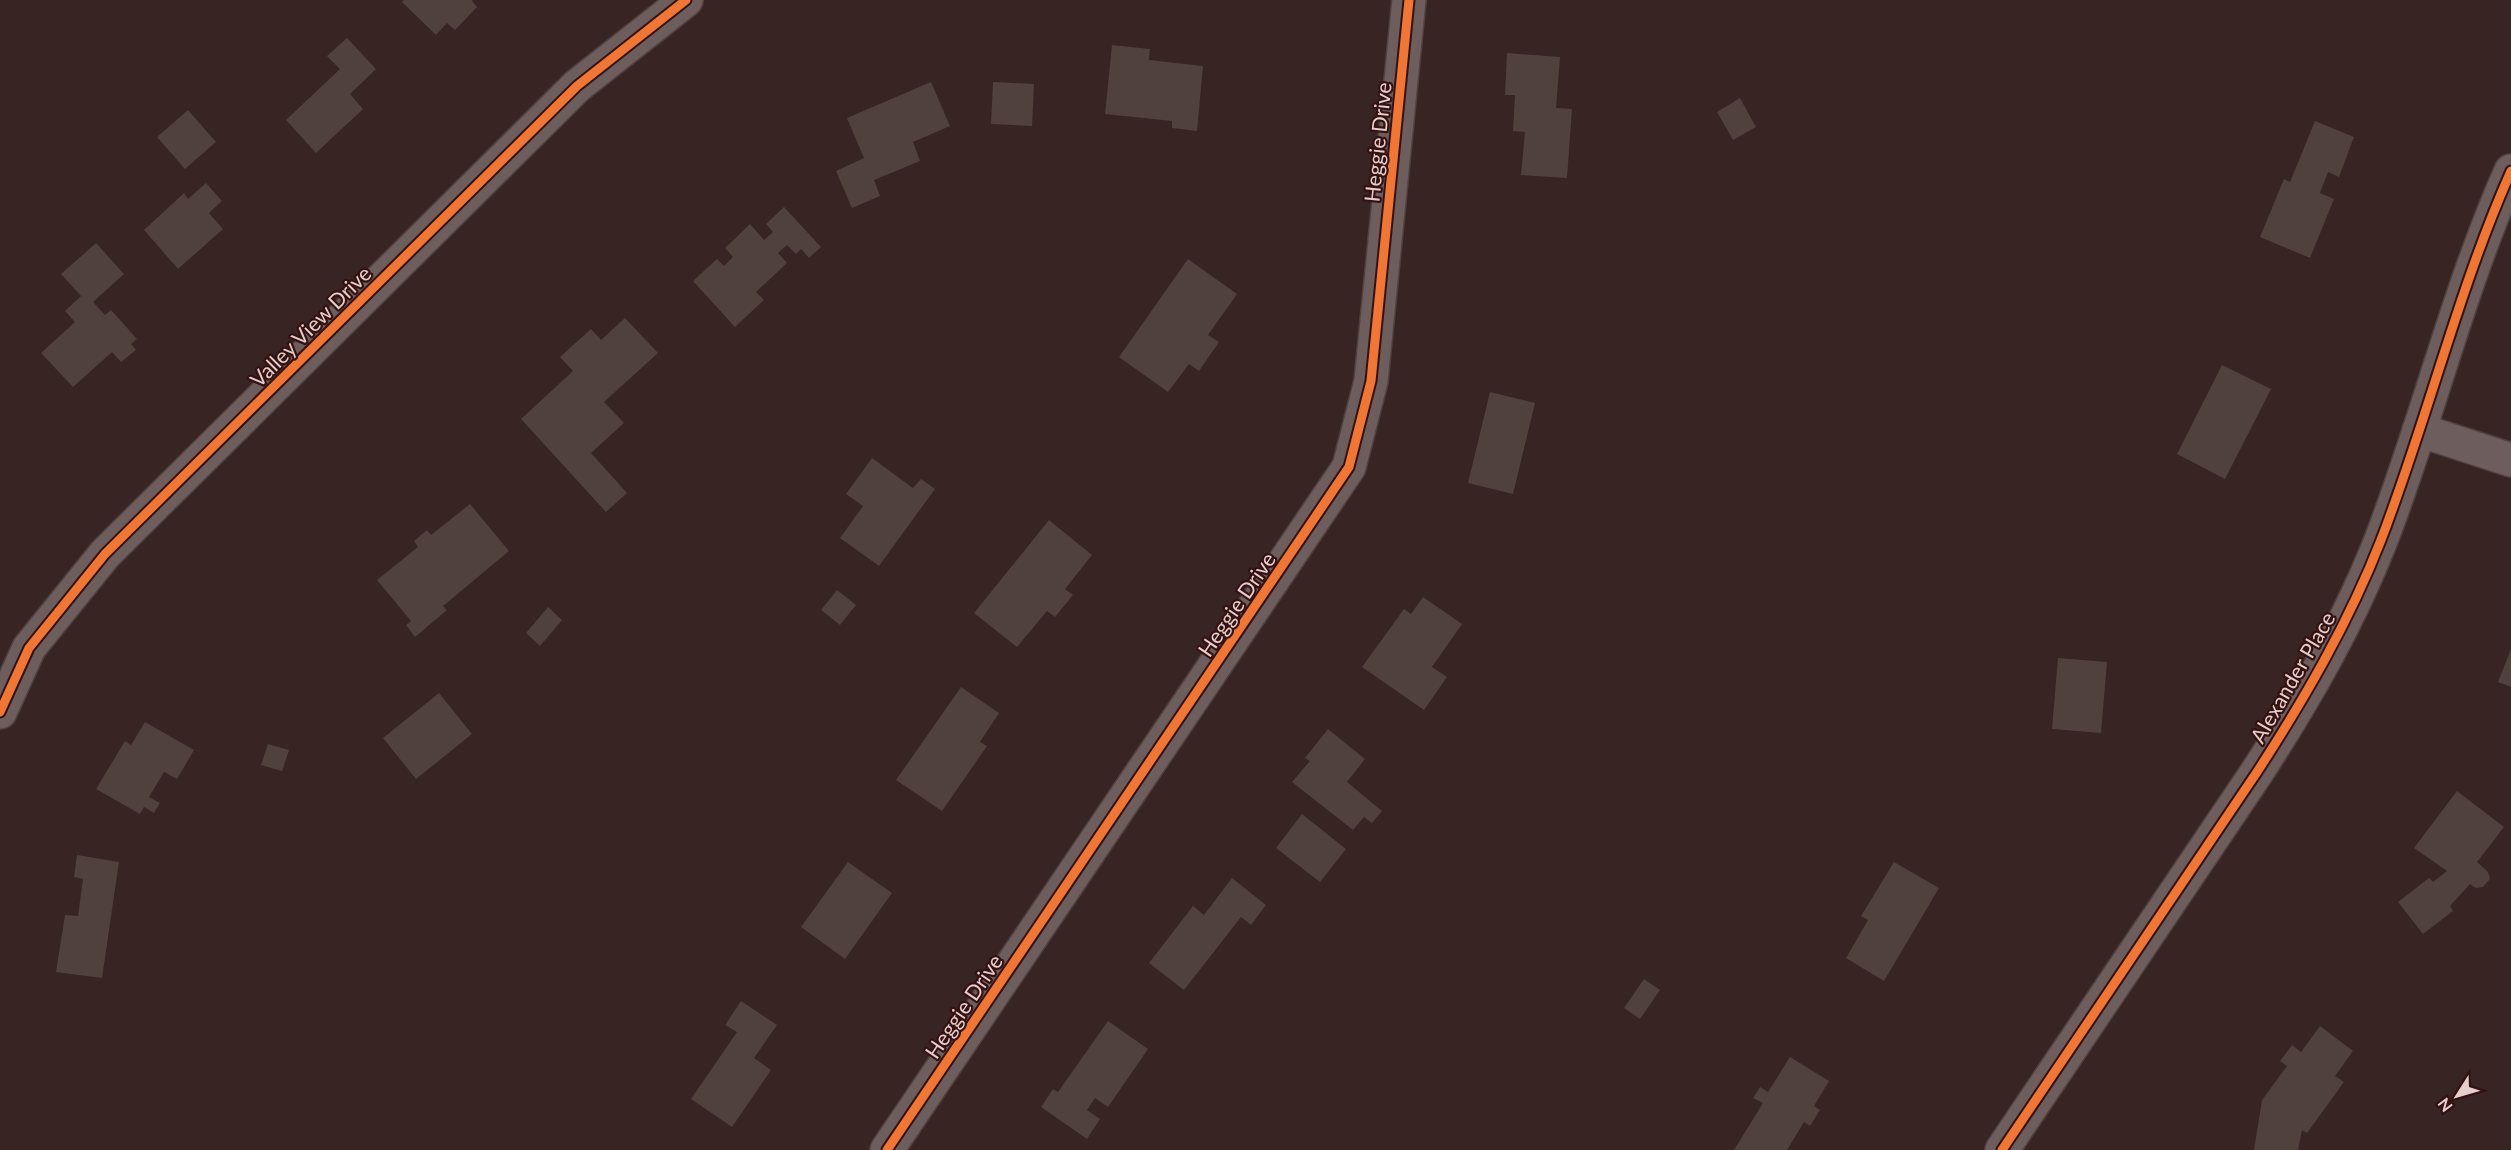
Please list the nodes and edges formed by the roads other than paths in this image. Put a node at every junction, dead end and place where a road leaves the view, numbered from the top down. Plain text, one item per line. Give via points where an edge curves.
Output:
1 (686, 0) edge
2 (1409, 0) edge
3 (2511, 171) edge
4 (2419, 430) junction
5 (2511, 460) edge
6 (0, 712) edge
7 (887, 1150) edge
8 (2002, 1150) edge

1 - 6 street, Valley View Drive via 577,86 105,554 29,648
2 - 7 street, Heggie Drive via 1371,381 1349,467
3 - 4 street, Alexander Place via 2471,274
4 - 5 street
4 - 8 street, Alexander Place via 2359,593 2302,700

